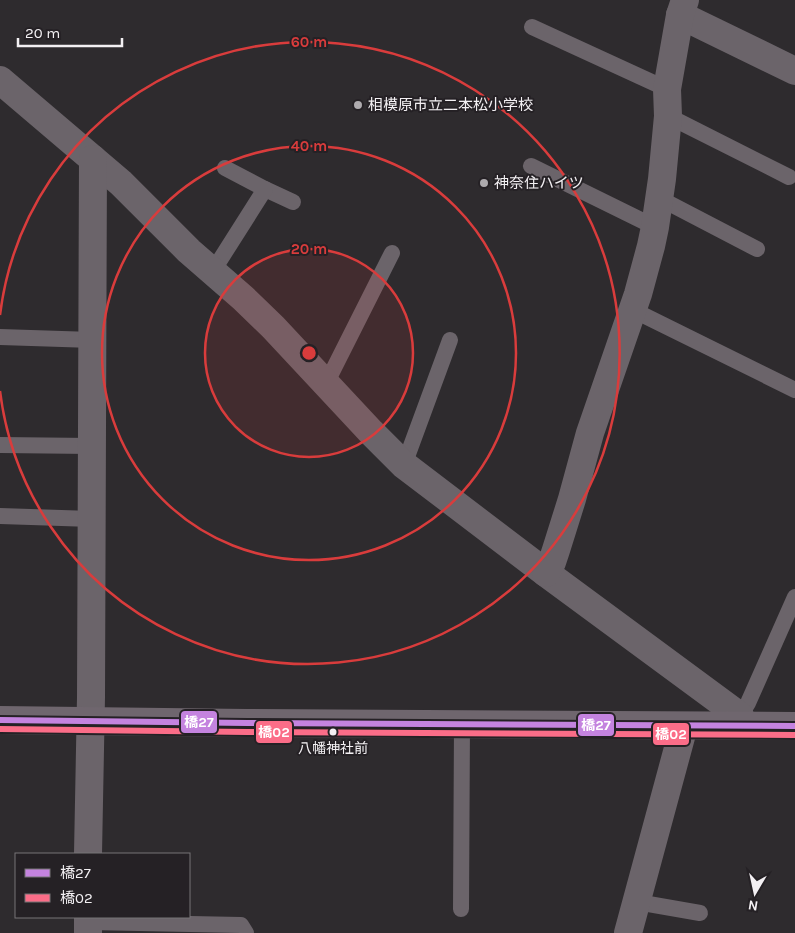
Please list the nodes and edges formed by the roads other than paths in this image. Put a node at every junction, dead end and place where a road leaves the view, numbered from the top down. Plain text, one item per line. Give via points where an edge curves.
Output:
1 (682, 8) edge
2 (532, 27) dead end
3 (795, 71) edge
4 (0, 80) edge
5 (668, 89) junction
6 (668, 116) junction
7 (93, 159) junction
8 (531, 166) dead end
9 (225, 168) dead end
10 (789, 177) dead end
11 (265, 189) junction
12 (659, 198) junction
13 (293, 202) dead end
14 (655, 227) junction
15 (757, 249) dead end
16 (392, 252) dead end
17 (213, 271) junction
18 (633, 310) junction
19 (0, 337) edge
20 (93, 340) junction
21 (450, 340) dead end
22 (326, 384) junction
23 (795, 390) edge
24 (0, 445) edge
25 (92, 446) junction
26 (404, 465) junction
27 (0, 516) edge
28 (92, 519) junction
29 (546, 573) junction
30 (795, 597) edge
31 (0, 720) edge
32 (741, 720) junction
33 (90, 721) junction
34 (462, 724) junction
35 (684, 726) junction
36 (795, 726) edge
37 (88, 853) edge
38 (637, 902) junction
39 (461, 909) dead end
40 (700, 914) dead end
41 (88, 924) edge
42 (246, 933) edge
43 (628, 933) edge

1 - 3 street
1 - 5 street
2 - 5 lane
4 - 7 street
5 - 6 street
6 - 10 lane
6 - 12 street
7 - 17 street
7 - 20 street
8 - 14 lane
9 - 11 lane
11 - 13 lane
11 - 17 lane
12 - 14 street
12 - 15 lane
14 - 18 street
16 - 22 lane
17 - 22 street via 273,327
18 - 23 lane
18 - 29 street
19 - 20 lane
20 - 25 street
21 - 26 lane
22 - 26 street
24 - 25 lane
25 - 28 street
26 - 29 street
27 - 28 lane
28 - 33 street
29 - 32 street
30 - 32 lane
31 - 33 street
32 - 35 street
32 - 36 street
33 - 34 street
33 - 37 street
34 - 35 street
34 - 39 lane
35 - 38 street
38 - 40 lane
38 - 43 street
41 - 42 lane via 241,924

